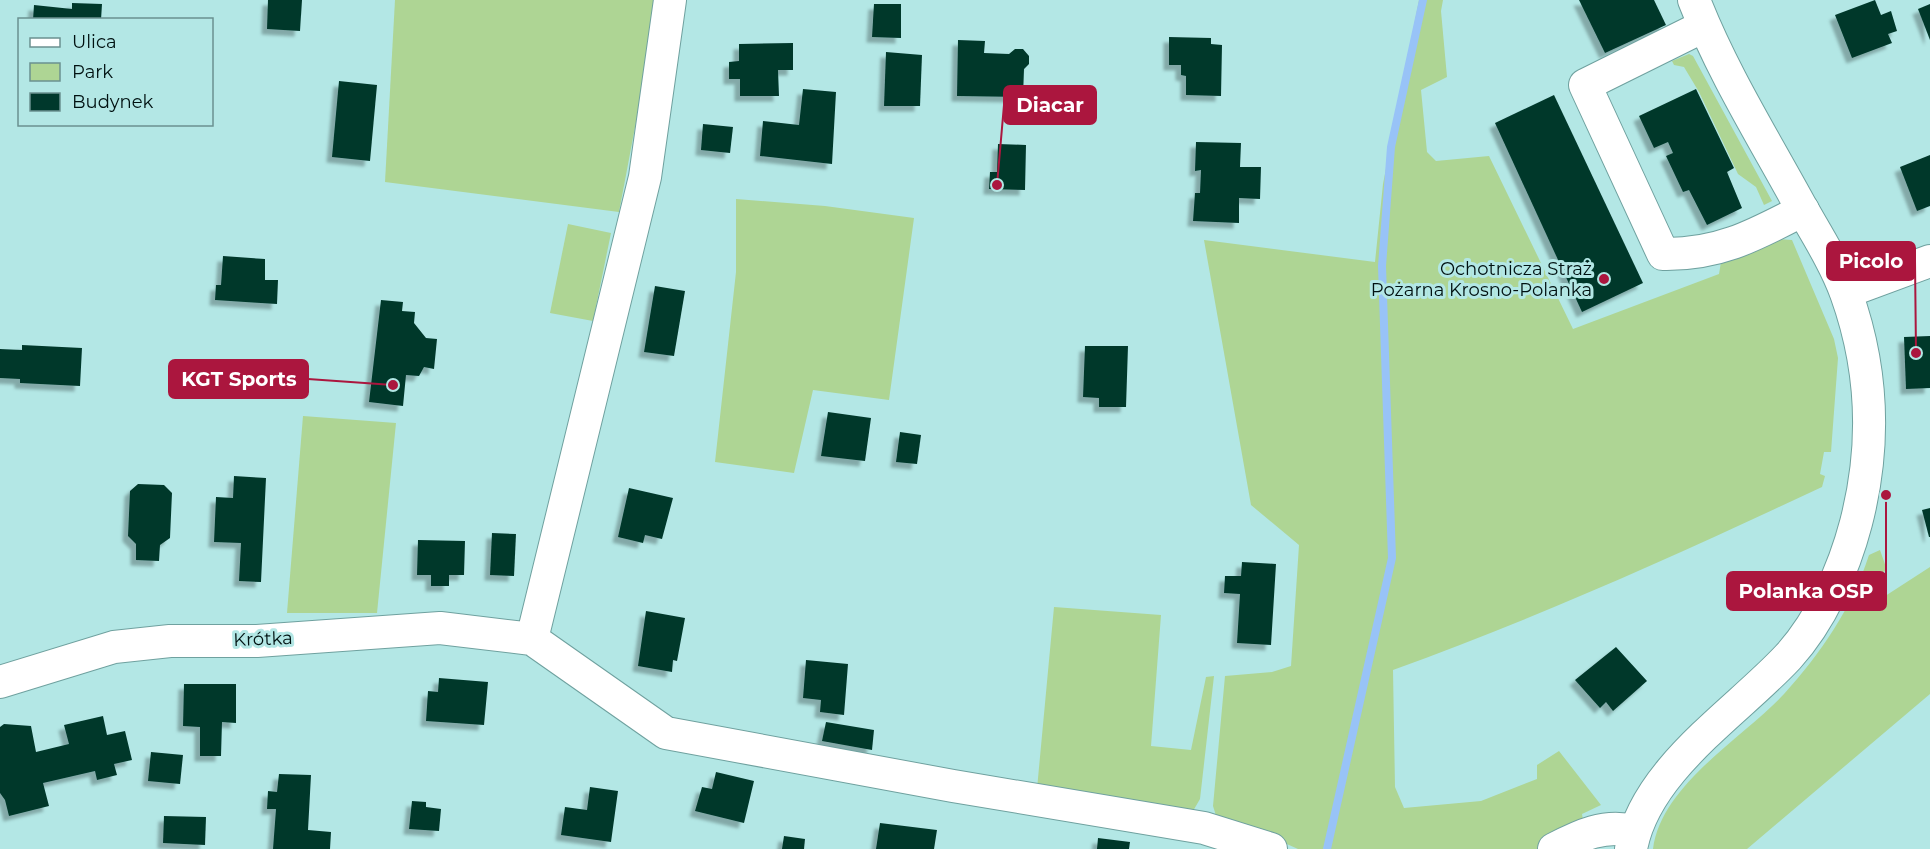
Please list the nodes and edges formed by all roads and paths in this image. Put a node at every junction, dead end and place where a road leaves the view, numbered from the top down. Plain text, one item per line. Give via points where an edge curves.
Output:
1 (670, 0) edge
2 (1699, 13) edge
3 (1803, 210) junction
4 (1930, 261) edge
5 (1846, 292) junction
6 (531, 639) junction
7 (0, 682) edge
8 (1633, 840) edge
9 (1271, 849) edge
10 (1554, 849) edge

1 - 6 street via 645,177
2 - 3 street
2 - 3 street via 1585,85 1663,254 1694,255 1746,239
3 - 5 street
4 - 5 street
5 - 8 street via 1866,370 1871,432 1866,486 1849,549 1822,607 1791,654 1684,756 1656,789
6 - 7 street, Krótka via 440,628 257,641 170,641 114,647
6 - 9 street via 666,733 1204,828
8 - 10 street via 1618,827 1601,828

